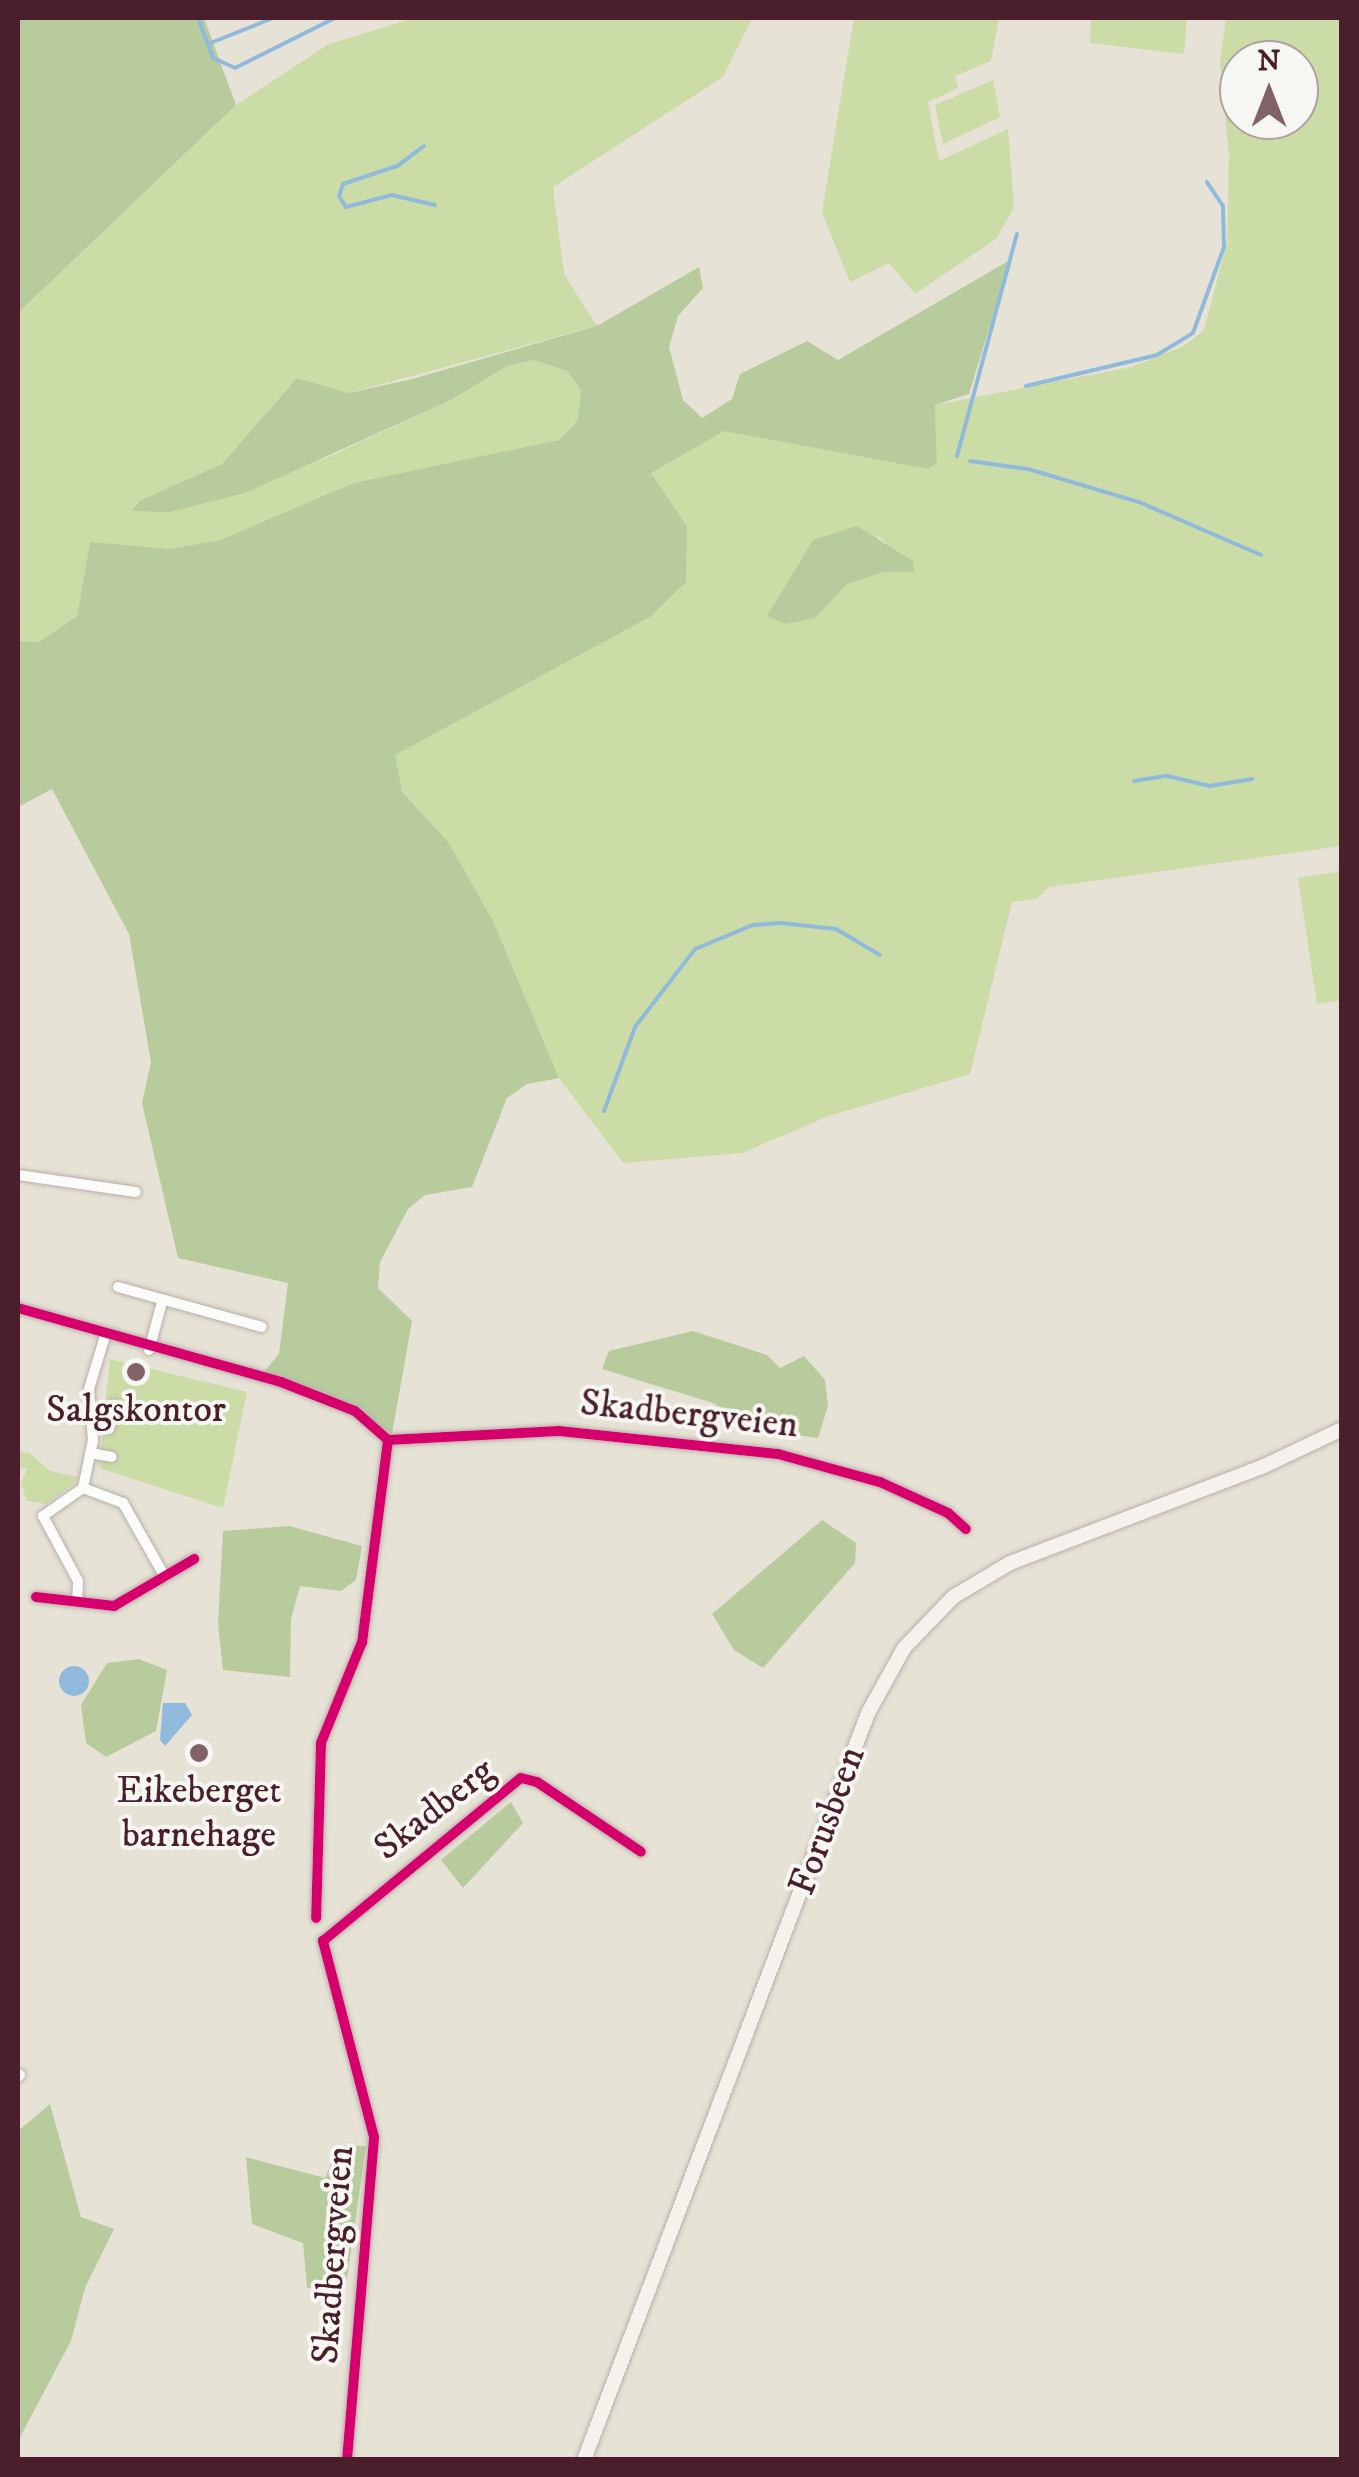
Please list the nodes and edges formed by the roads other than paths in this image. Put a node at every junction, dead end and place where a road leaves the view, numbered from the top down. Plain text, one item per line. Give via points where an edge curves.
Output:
1 (18, 1175) edge
2 (136, 1192) dead end
3 (118, 1287) dead end
4 (162, 1302) junction
5 (18, 1308) edge
6 (262, 1328) dead end
7 (105, 1336) junction
8 (149, 1350) junction
9 (114, 1405) dead end
10 (108, 1429) dead end
11 (1342, 1429) edge
12 (388, 1440) junction
13 (90, 1453) junction
14 (112, 1457) dead end
15 (82, 1488) junction
16 (966, 1529) dead end
17 (194, 1559) dead end
18 (165, 1576) junction
19 (36, 1597) dead end
20 (77, 1602) junction
21 (641, 1852) dead end
22 (316, 1918) dead end
23 (323, 1941) joint
24 (347, 2460) edge
25 (584, 2460) edge

1 - 2 street
3 - 4 street
4 - 6 street
4 - 8 street
5 - 7 street
7 - 8 street
7 - 13 street via 89,1389
8 - 12 street via 281,1382 355,1411
9 - 10 street
11 - 25 main road, Forusbeen via 1262,1467 1010,1563 953,1597 904,1648 868,1713
12 - 16 street, Skadbergveien via 560,1431 778,1454 880,1482 948,1512
12 - 22 street via 362,1642 322,1743
13 - 14 street
13 - 15 street
15 - 18 street via 124,1503
15 - 20 street via 43,1516 78,1581
17 - 18 street
18 - 20 street via 114,1606
19 - 20 street
21 - 23 street, Skadberg via 521,1778
23 - 24 street, Skadbergveien via 374,2137

